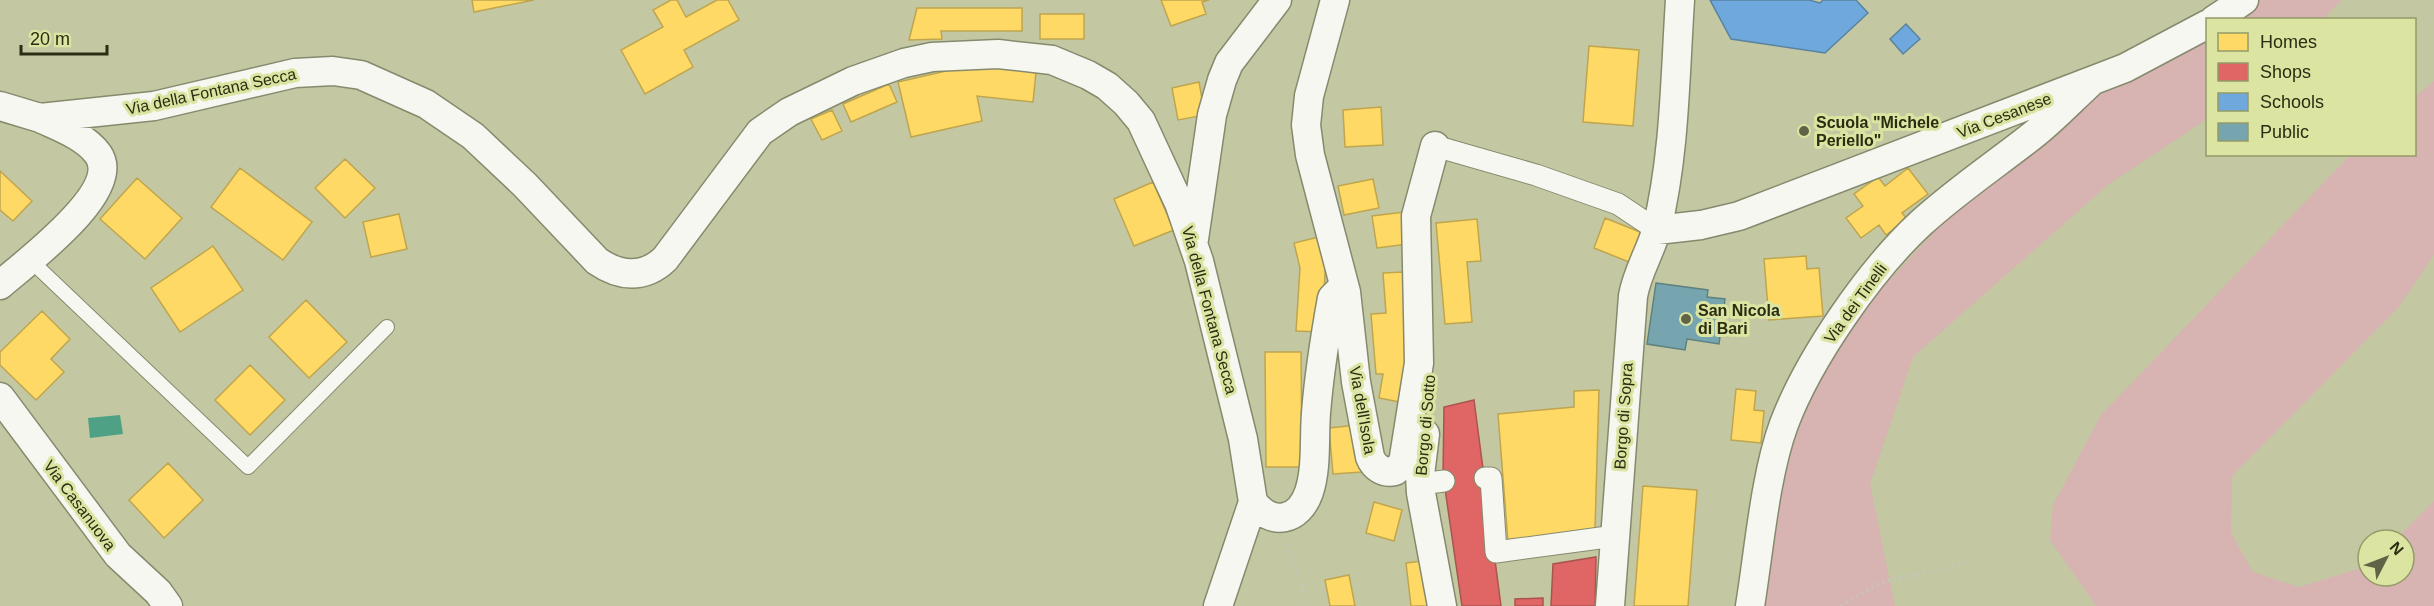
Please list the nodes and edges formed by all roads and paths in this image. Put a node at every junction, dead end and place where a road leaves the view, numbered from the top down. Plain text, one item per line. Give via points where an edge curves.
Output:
1 (1277, 0) edge
2 (1335, 0) edge
3 (1680, 0) edge
4 (2244, 0) edge
5 (2217, 18) edge
6 (2206, 25) edge
7 (2092, 81) junction
8 (0, 106) edge
9 (40, 118) junction
10 (1435, 146) joint
11 (1657, 230) junction
12 (1193, 241) junction
13 (29, 259) junction
14 (0, 285) edge
15 (1346, 292) junction
16 (387, 327) dead end
17 (1419, 363) junction
18 (0, 397) edge
19 (1485, 478) dead end
20 (1253, 502) junction
21 (1278, 518) junction
22 (1615, 536) junction
23 (1968, 562) dead end
24 (168, 606) edge
25 (1218, 606) edge
26 (1308, 606) edge
27 (1442, 606) edge
28 (1610, 606) edge
29 (1750, 606) edge
30 (1841, 606) edge

1 - 12 street via 1229,63 1219,88
2 - 15 street, Via dell'Isola via 1306,117 1310,155
3 - 11 street, Borgo di Sopra via 1670,160
4 - 5 street
6 - 7 street, Via Cesanese
7 - 11 street, Via Cesanese via 1739,216
7 - 29 street, Via dei Tinelli via 2030,137 1920,224 1876,273 1822,348 1801,384 1784,426
8 - 9 street, Via della Fontana Secca
9 - 12 street, Via della Fontana Secca via 154,106 295,73 333,71 360,75 410,95 452,120 499,159 597,261 616,272 639,274 665,259 750,143 789,112 853,81 904,63 964,54 1034,56 1088,75 1126,103 1154,145
9 - 13 street via 89,144 101,159 102,174 98,188 83,209
10 - 11 street via 1618,204
10 - 17 street, Borgo di Sotto via 1416,216
11 - 22 street, Borgo di Sopra via 1633,296
12 - 20 street, Via della Fontana Secca via 1241,430
13 - 14 street
13 - 16 lane via 248,467
15 - 17 street, Via dell'Isola via 1369,453 1380,470 1395,471 1402,463
15 - 21 street via 1338,292 1332,298 1320,365 1309,491 1294,511
17 - 27 street, Borgo di Sotto via 1428,365 1433,374 1432,482
18 - 24 street, Via Casanuova via 118,555
19 - 22 street via 1491,478 1496,552
20 - 21 street via 1265,515
20 - 25 street
21 - 26 path
22 - 28 street, Borgo di Sopra
23 - 30 path via 1881,582

